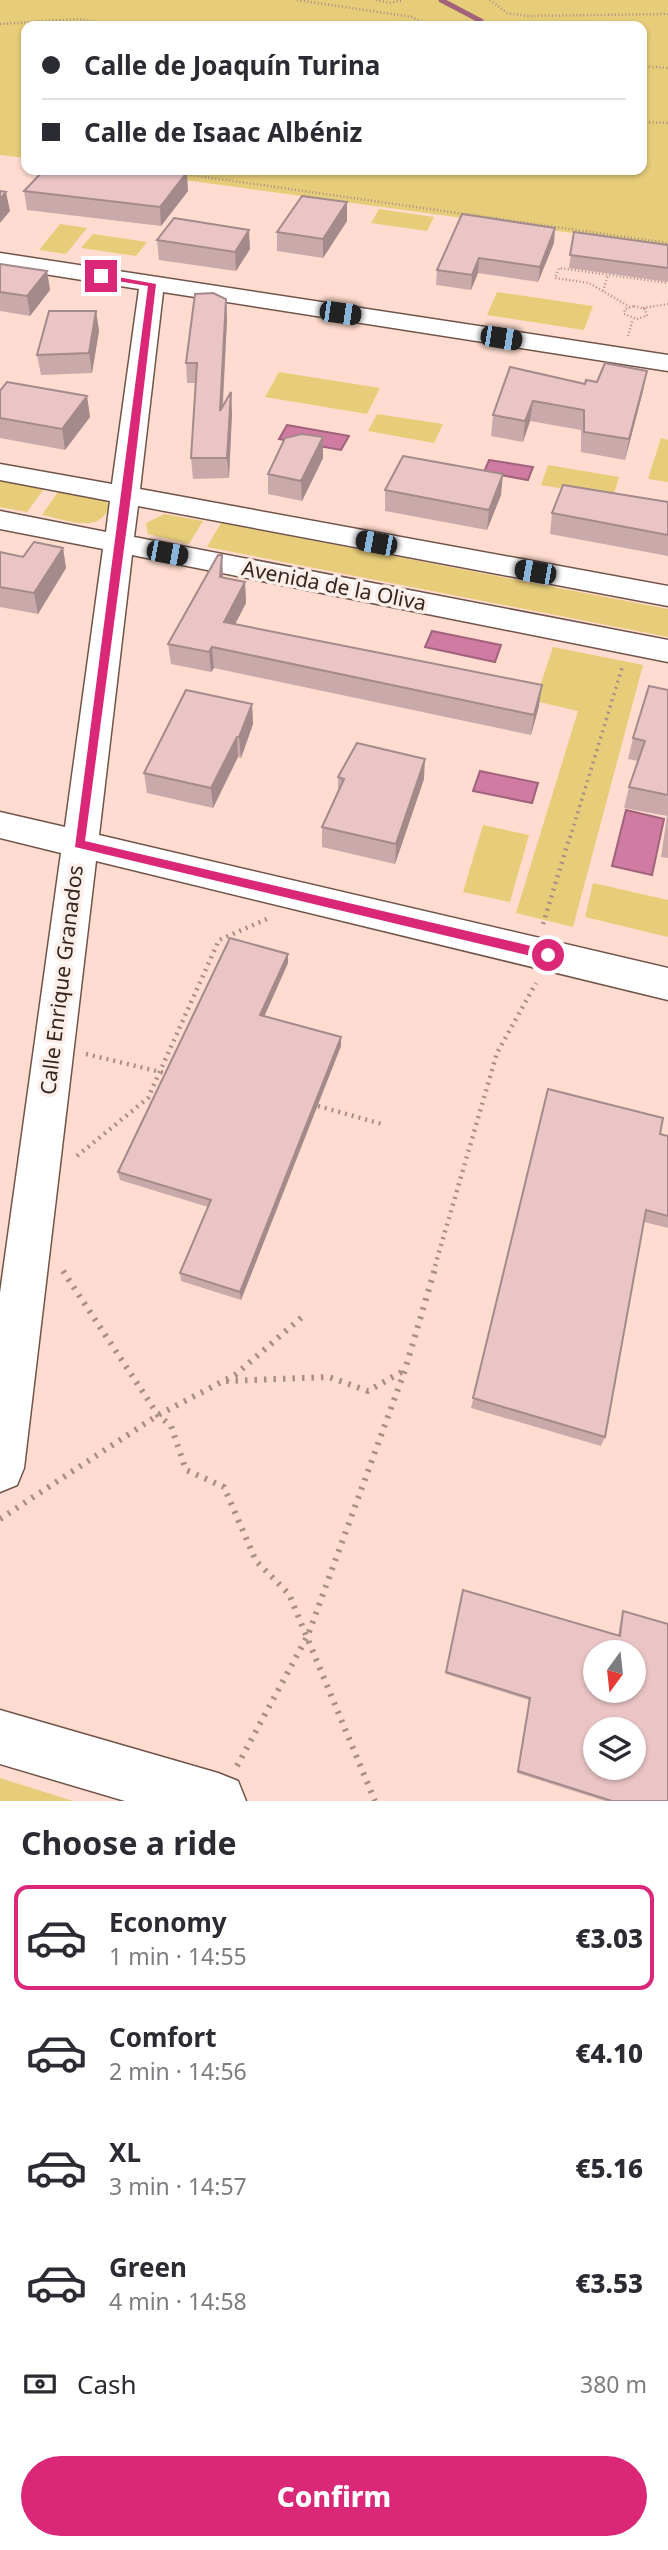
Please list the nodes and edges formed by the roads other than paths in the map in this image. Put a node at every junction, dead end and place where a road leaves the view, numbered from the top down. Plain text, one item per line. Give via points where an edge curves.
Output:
1 (0, 260) edge
2 (152, 284) junction
3 (668, 363) edge
4 (0, 472) edge
5 (127, 496) junction
6 (0, 520) edge
7 (119, 544) junction
8 (668, 596) edge
9 (668, 651) edge
10 (0, 825) edge
11 (79, 844) junction
12 (668, 984) edge
13 (0, 1468) edge
14 (0, 1737) edge
15 (218, 1801) edge

1 - 2 street
2 - 3 street
2 - 5 street, Calle Enrique Granados
4 - 5 street
5 - 7 street, Calle Enrique Granados
5 - 8 street
6 - 7 street, Avenida de la Oliva
7 - 9 street, Avenida de la Oliva
7 - 11 street, Calle Enrique Granados
10 - 11 street
11 - 12 street via 537,965
11 - 13 street, Calle Enrique Granados
14 - 15 street

